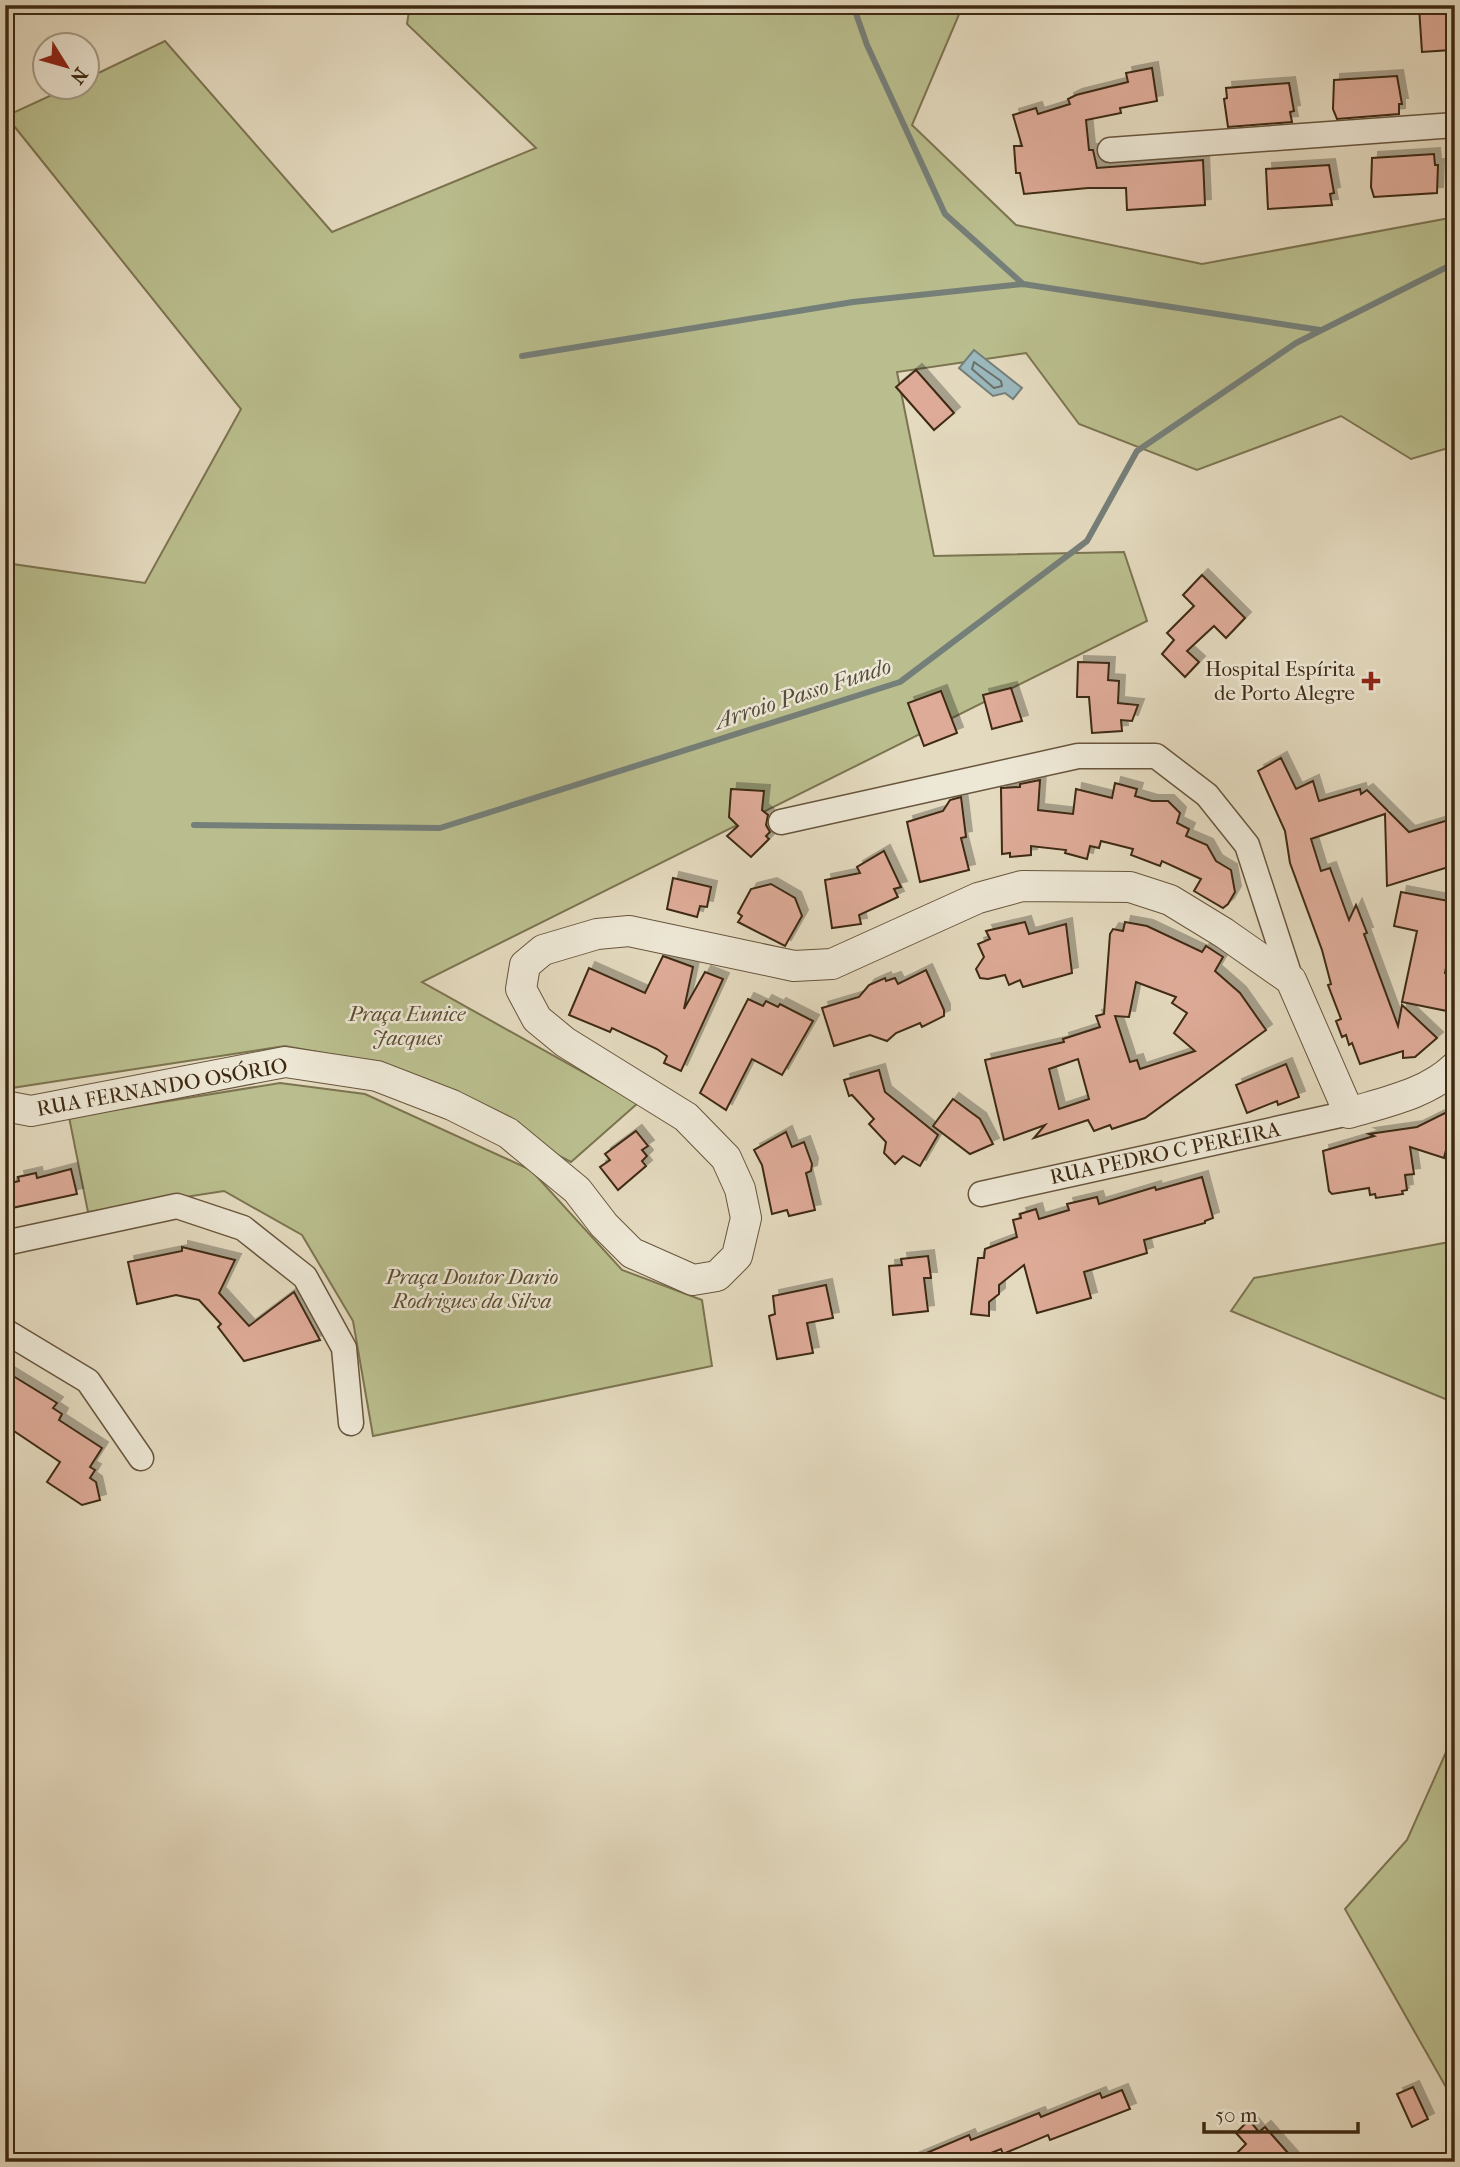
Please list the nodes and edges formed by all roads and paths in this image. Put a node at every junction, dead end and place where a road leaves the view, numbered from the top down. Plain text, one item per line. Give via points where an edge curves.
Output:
1 (1455, 125) edge
2 (1110, 150) dead end
3 (781, 822) dead end
4 (1291, 980) junction
5 (1455, 1068) edge
6 (5, 1106) edge
7 (1349, 1113) junction
8 (981, 1194) dead end
9 (5, 1243) edge
10 (5, 1331) edge
11 (351, 1423) dead end
12 (141, 1458) dead end

1 - 2 street
3 - 4 street via 1078,756 1156,756 1207,795 1247,845
4 - 6 street, RUA FERNANDO OSÓRIO via 1181,907 1130,887 1022,886 978,898 832,964 794,966 629,931 597,934 543,950 525,965 521,989 537,1019 565,1042 686,1117 726,1158 740,1189 746,1218 737,1256 717,1276 692,1280 632,1253 577,1190 508,1132 377,1076 285,1062 31,1111
4 - 7 street
5 - 7 street via 1443,1079 1406,1095
7 - 8 street, RUA PEDRO C PEREIRA
9 - 11 street via 177,1206 243,1228 305,1277 344,1348
10 - 12 street via 88,1381

